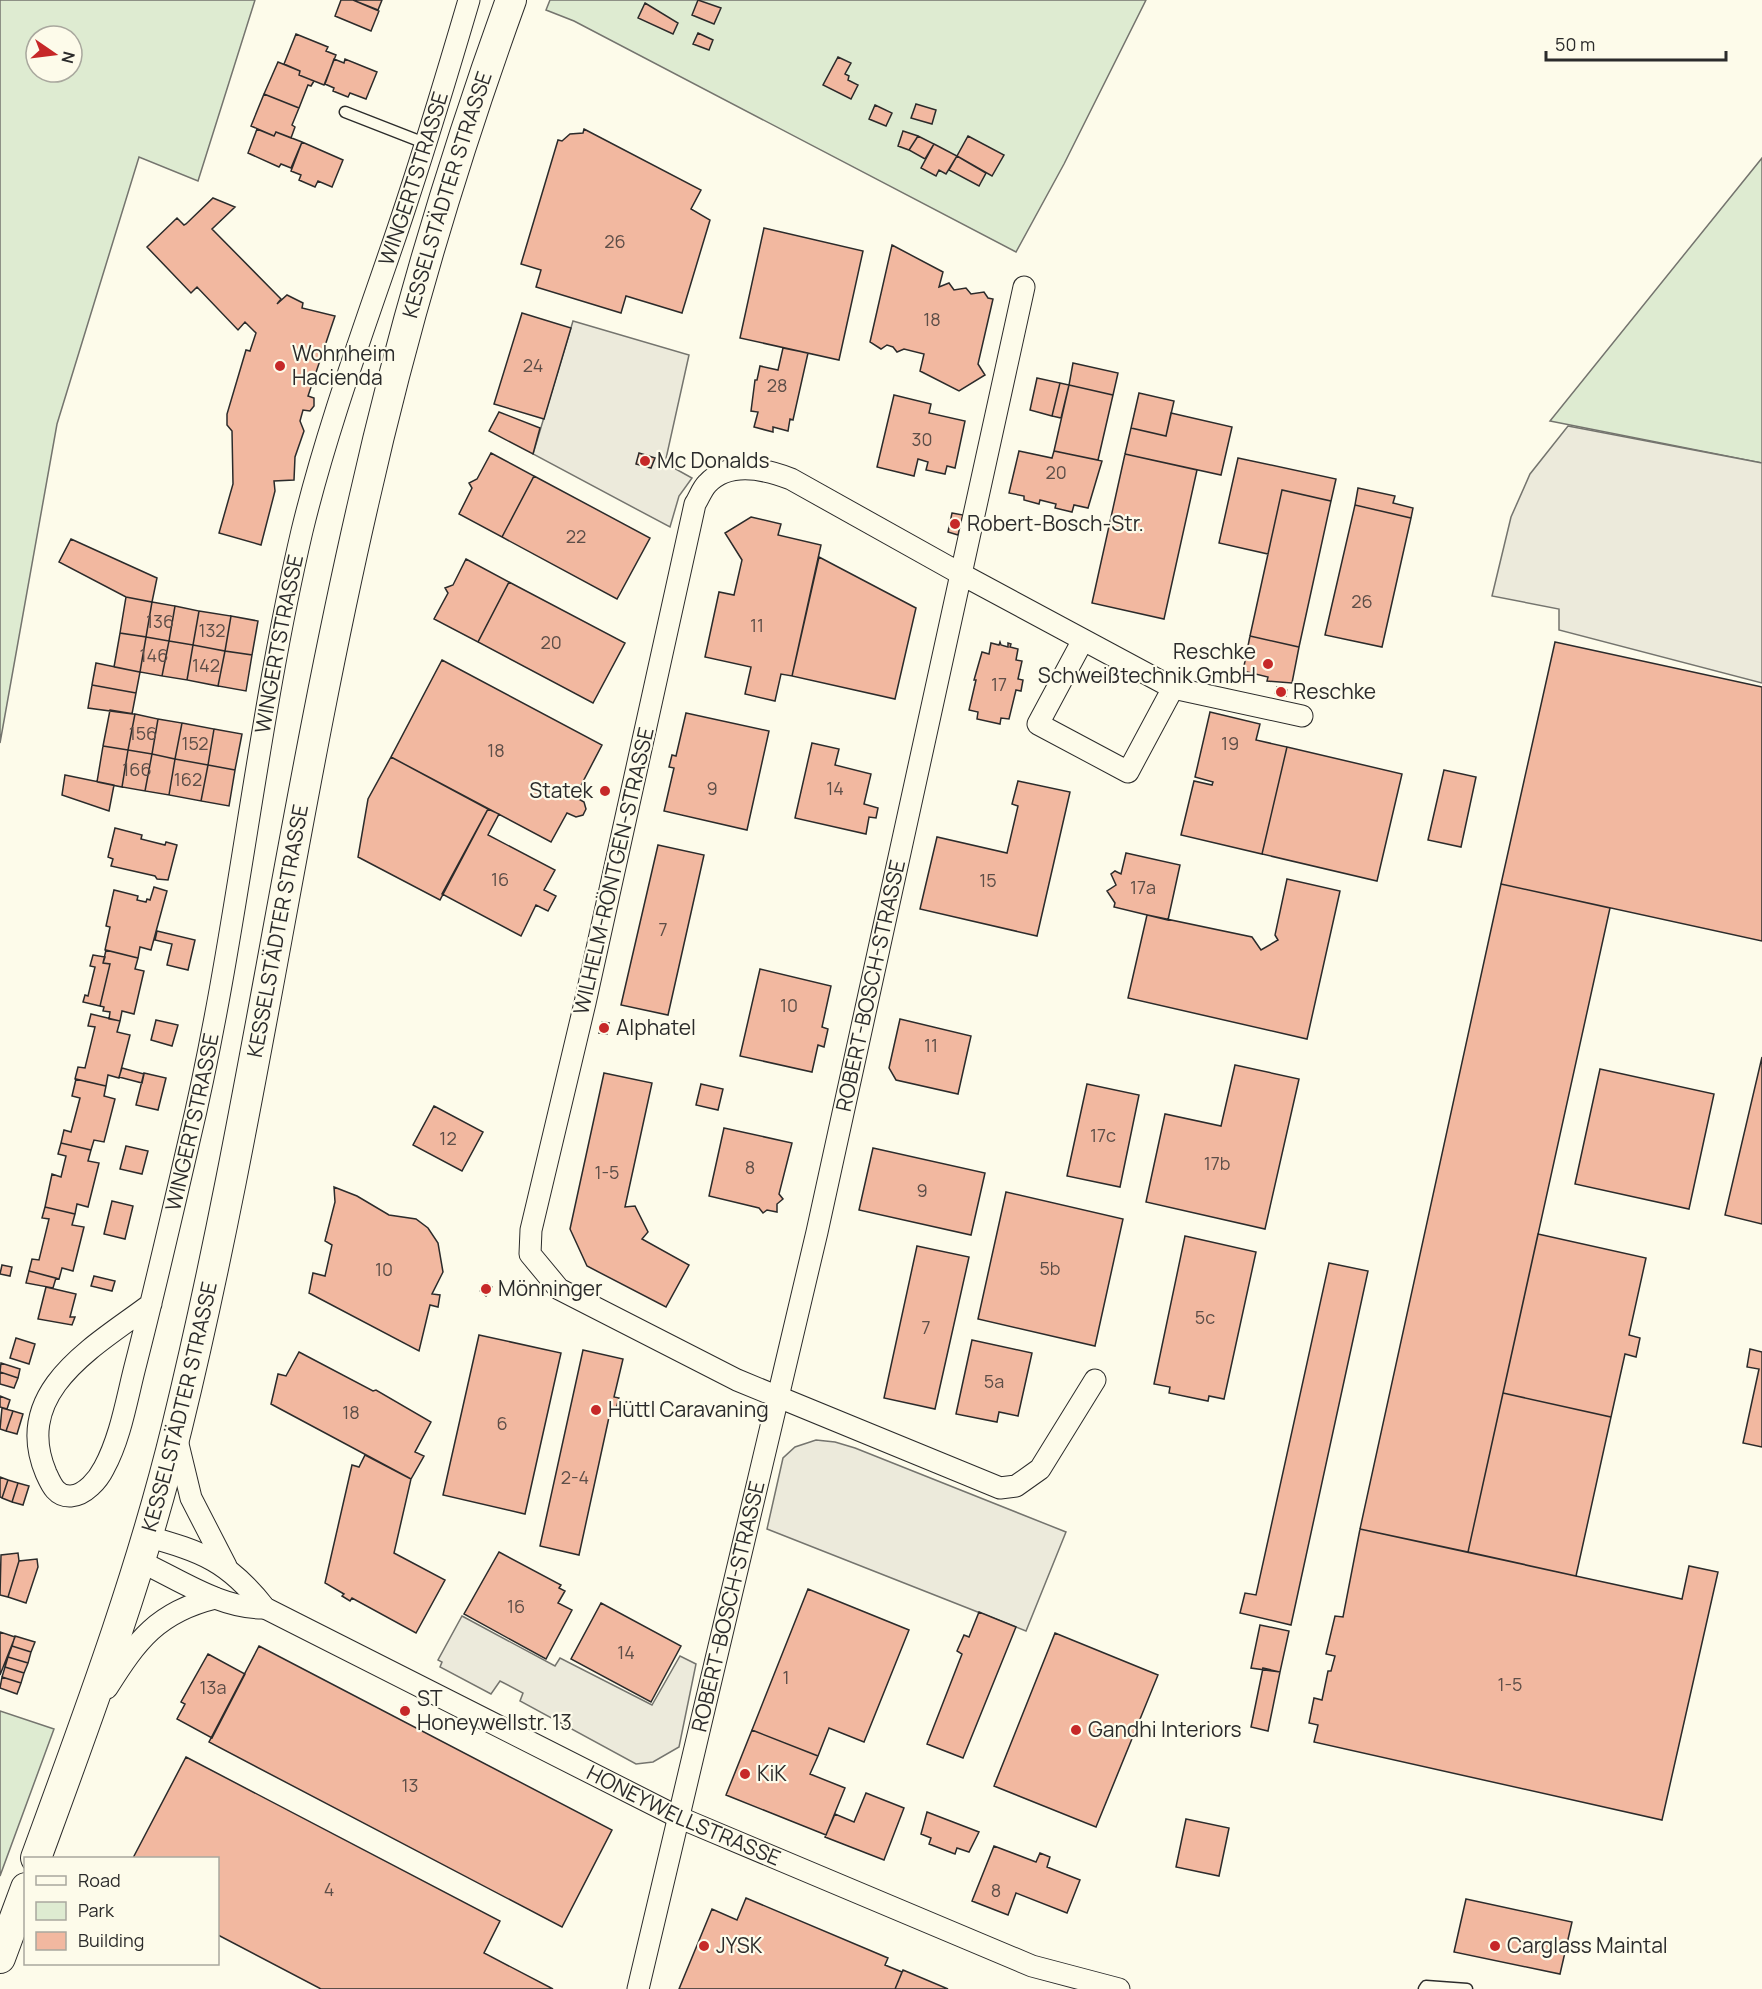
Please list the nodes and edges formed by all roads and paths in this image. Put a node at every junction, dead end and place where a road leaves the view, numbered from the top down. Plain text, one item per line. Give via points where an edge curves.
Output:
1 (469, 0) edge
2 (511, 0) edge
3 (345, 112) dead end
4 (427, 144) junction
5 (1024, 287) dead end
6 (961, 574) junction
7 (1083, 640) junction
8 (1173, 688) junction
9 (1302, 716) dead end
10 (151, 1304) junction
11 (1095, 1380) dead end
12 (779, 1397) junction
13 (176, 1434) junction
14 (142, 1548) junction
15 (226, 1566) junction
16 (215, 1598) junction
17 (265, 1608) junction
18 (89, 1716) junction
19 (678, 1817) junction
20 (36, 1857) edge
21 (24, 1893) edge
22 (0, 1958) edge
23 (638, 1989) edge
24 (1119, 1989) edge
25 (1424, 1989) edge
26 (1467, 1989) edge

1 - 4 street, WINGERTSTRASSE
2 - 13 main road, KESSELSTÄDTER STRASSE via 426,262 364,496 223,1223
3 - 4 lane
4 - 10 street, WINGERTSTRASSE via 321,454 302,531 282,624 198,1103
5 - 6 street, ROBERT-BOSCH-STRASSE
6 - 7 street
6 - 12 street, ROBERT-BOSCH-STRASSE
6 - 12 street, WILHELM-RÖNTGEN-STRASSE via 771,471 747,468 727,472 707,483 696,504 684,547 585,1003 531,1230 530,1254 559,1289 737,1380
7 - 8 street
7 - 8 street via 1038,724 1128,772
8 - 9 street
10 - 10 street, WINGERTSTRASSE via 74,1363 47,1398 39,1428 41,1456 54,1489 65,1496 75,1496 86,1489 109,1459
11 - 12 street via 1040,1469 1016,1485 1000,1488
12 - 19 street, ROBERT-BOSCH-STRASSE
13 - 14 main road, KESSELSTÄDTER STRASSE
13 - 15 street, HONEYWELLSTRASSE via 190,1498
14 - 15 street, HONEYWELLSTRASSE via 178,1545
14 - 16 street, HONEYWELLSTRASSE
14 - 18 main road, KESSELSTÄDTER STRASSE
15 - 17 street, HONEYWELLSTRASSE
16 - 17 street, HONEYWELLSTRASSE via 248,1609
16 - 18 street via 164,1617 130,1652
17 - 19 street, HONEYWELLSTRASSE
18 - 20 main road, KESSELSTÄDTER STRASSE
19 - 23 street, ROBERT-BOSCH-STRASSE
19 - 24 street, HONEYWELLSTRASSE via 1032,1966
21 - 22 main road
25 - 26 lane

